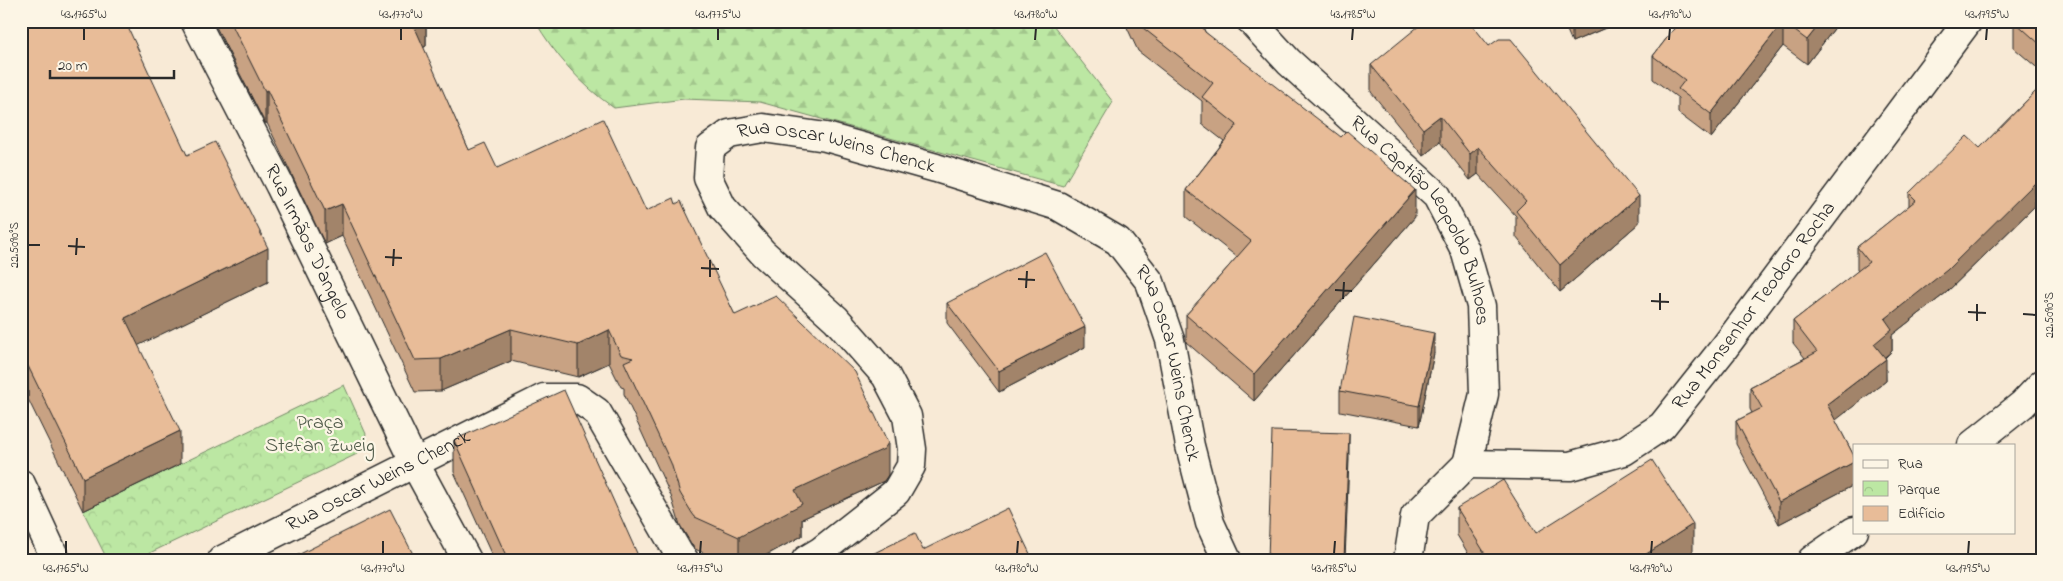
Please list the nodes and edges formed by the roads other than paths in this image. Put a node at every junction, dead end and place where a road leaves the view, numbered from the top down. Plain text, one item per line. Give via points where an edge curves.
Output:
1 (194, 21) edge
2 (1251, 21) edge
3 (1968, 21) edge
4 (2042, 384) edge
5 (1973, 444) edge
6 (415, 464) junction
7 (1467, 464) junction
8 (21, 484) edge
9 (1853, 531) edge
10 (56, 560) edge
11 (222, 560) edge
12 (467, 560) edge
13 (684, 560) edge
14 (806, 560) edge
15 (1228, 560) edge
16 (1408, 560) edge
17 (1812, 560) edge

1 - 6 street, Rua Irmãos D'angelo via 280,186
2 - 7 street, Rua Captião Leopoldo Bulhoes via 1289,62 1437,196 1465,250 1481,306 1484,394
3 - 7 street, Rua Monsenhor Teodoro Rocha via 1662,426 1624,451 1570,466
4 - 5 street
6 - 11 street, Rua Oscar Weins Chenck
6 - 12 street, Rua Irmãos D'angelo
6 - 13 street, Rua Oscar Weins Chenck via 544,398 577,398 597,412
7 - 16 street via 1416,516
8 - 10 street
9 - 17 street
14 - 15 street, Rua Oscar Weins Chenck via 896,492 910,466 912,449 907,416 886,376 836,319 763,253 722,207 708,178 710,148 729,134 763,128 826,137 1058,206 1118,241 1150,282 1170,340 1190,446 1210,523

